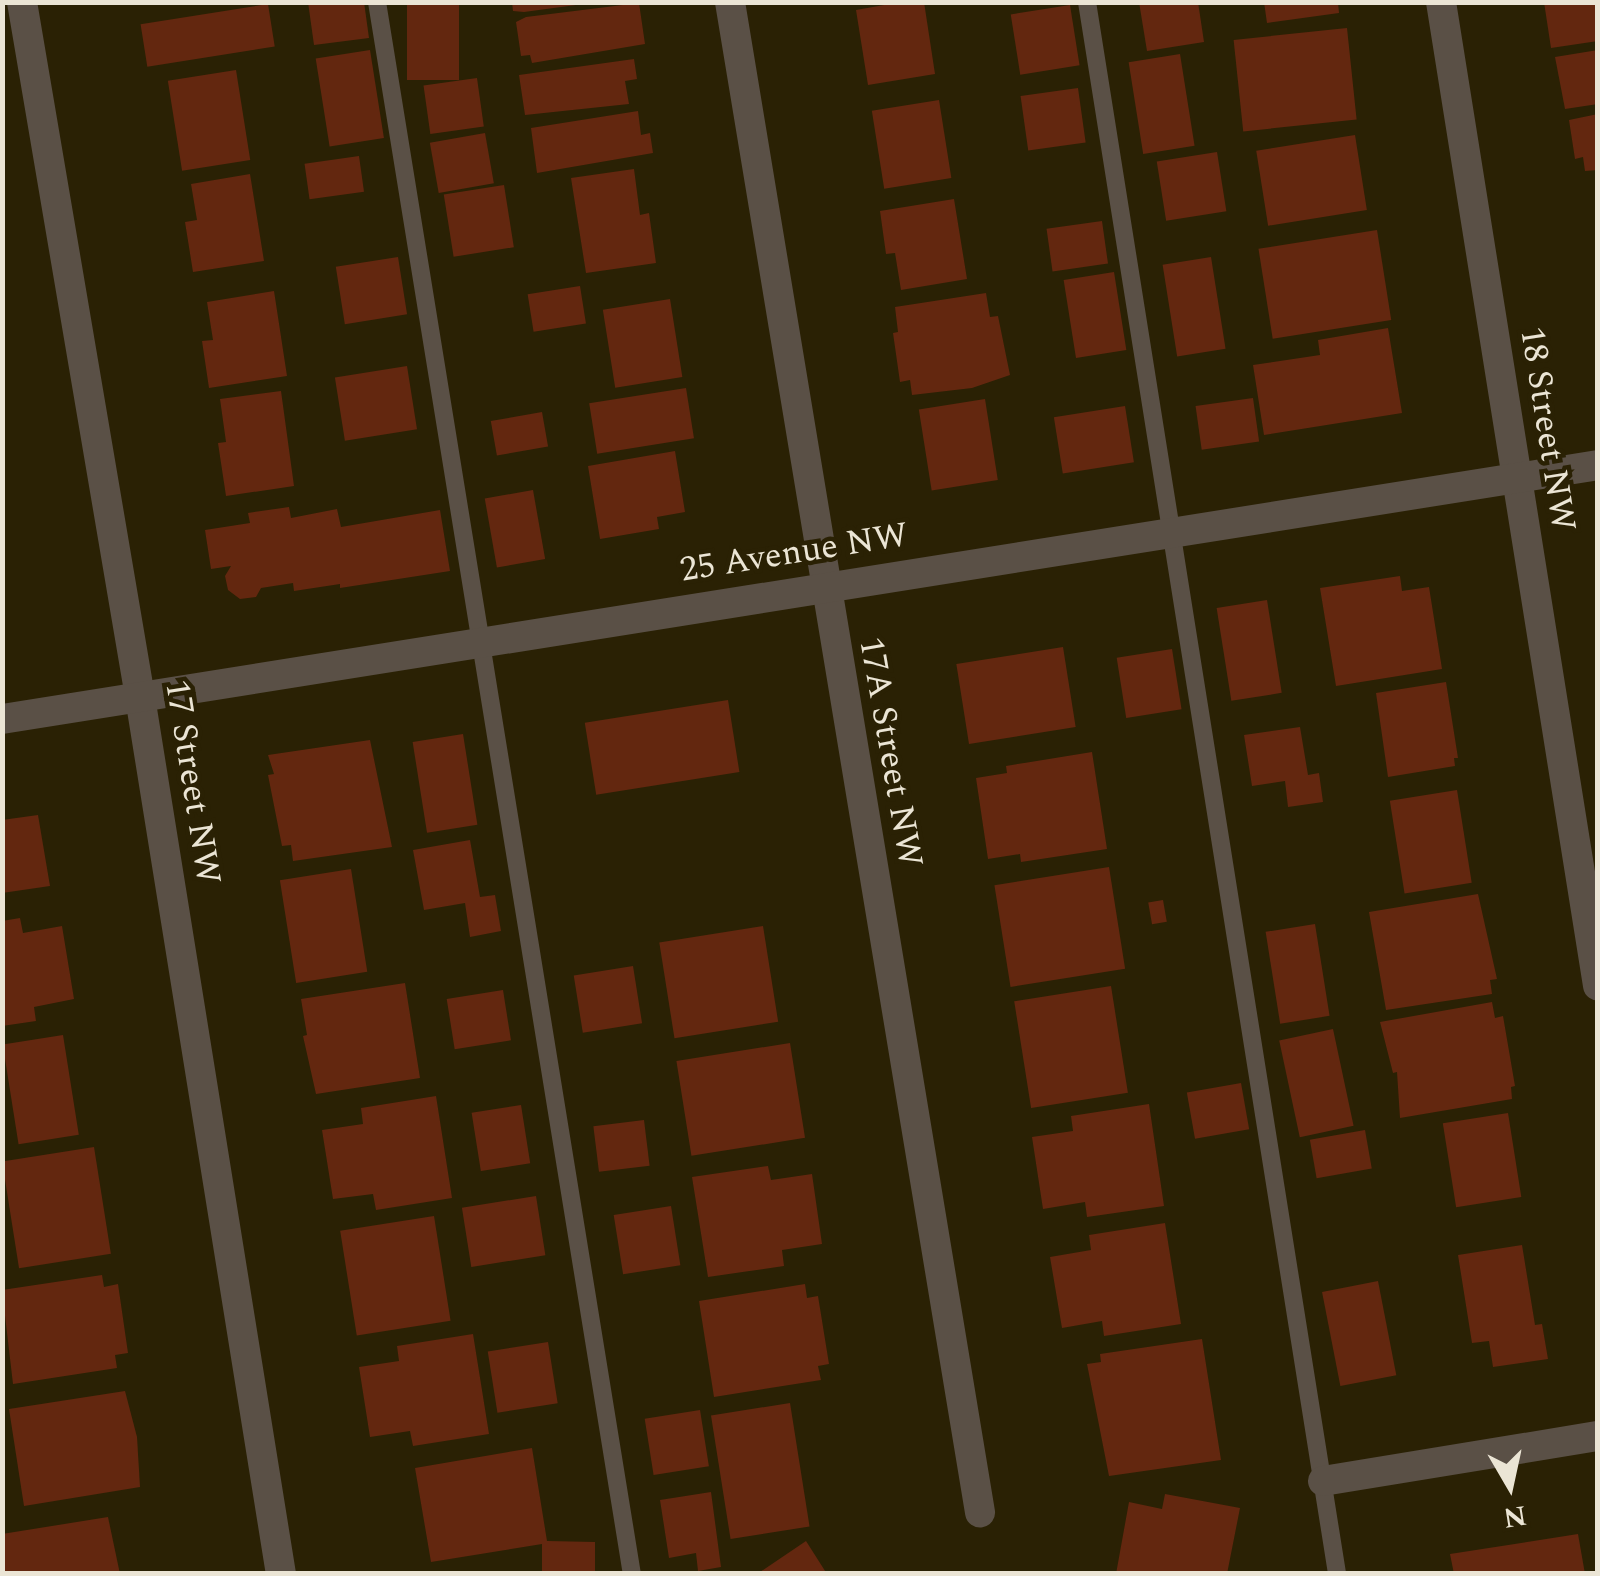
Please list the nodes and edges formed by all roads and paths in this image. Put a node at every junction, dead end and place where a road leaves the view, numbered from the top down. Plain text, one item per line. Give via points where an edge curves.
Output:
1 (22, 2) edge
2 (377, 2) edge
3 (730, 2) edge
4 (1087, 2) edge
5 (1441, 2) edge
6 (1598, 464) edge
7 (1516, 478) junction
8 (1172, 534) junction
9 (824, 586) junction
10 (480, 640) junction
11 (140, 697) junction
12 (2, 719) edge
13 (1598, 986) edge
14 (1598, 1436) edge
15 (1323, 1481) junction
16 (980, 1512) dead end
17 (281, 1574) edge
18 (632, 1574) edge
19 (1336, 1574) edge

1 - 11 street, 17 Street NW
2 - 10 lane
3 - 9 street, 17A Street NW
4 - 8 lane
5 - 7 street, 18 Street NW
6 - 7 street, 25 Avenue NW
7 - 8 street, 25 Avenue NW
7 - 13 street, 18 Street NW
8 - 9 street, 25 Avenue NW
8 - 15 lane
9 - 10 street, 25 Avenue NW
9 - 16 street, 17A Street NW
10 - 11 street, 25 Avenue NW
10 - 18 lane
11 - 12 street, 25 Avenue NW
11 - 17 street, 17 Street NW
14 - 15 street
15 - 19 lane

